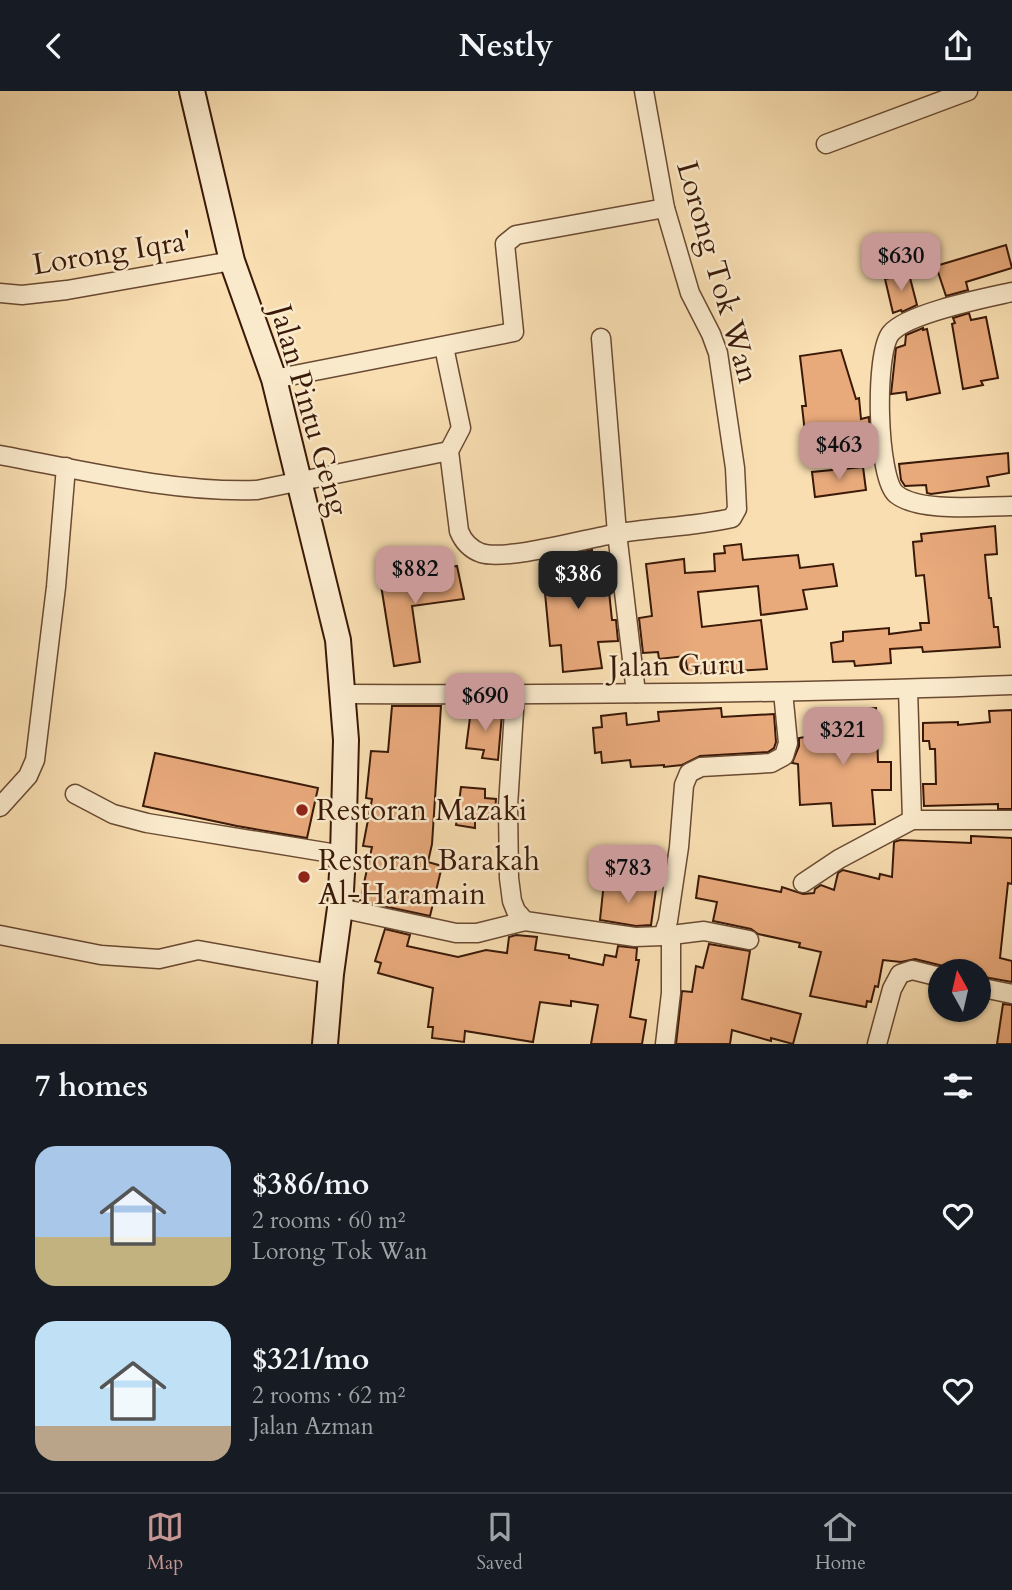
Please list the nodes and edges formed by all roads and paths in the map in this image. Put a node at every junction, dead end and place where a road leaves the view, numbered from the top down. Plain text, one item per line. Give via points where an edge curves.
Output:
1 (192, 91) edge
2 (644, 91) edge
3 (968, 91) edge
4 (827, 143) dead end
5 (665, 208) junction
6 (232, 261) junction
7 (1012, 292) edge
8 (0, 293) edge
9 (601, 338) dead end
10 (443, 347) junction
11 (274, 379) junction
12 (449, 451) junction
13 (0, 455) edge
14 (66, 467) junction
15 (300, 480) junction
16 (1012, 506) edge
17 (617, 533) junction
18 (1012, 685) edge
19 (908, 689) junction
20 (783, 692) junction
21 (636, 693) junction
22 (342, 694) junction
23 (515, 695) junction
24 (75, 794) dead end
25 (0, 807) edge
26 (912, 820) junction
27 (1012, 820) edge
28 (343, 855) junction
29 (803, 883) dead end
30 (340, 908) junction
31 (521, 916) junction
32 (0, 935) edge
33 (667, 936) junction
34 (749, 940) dead end
35 (331, 974) junction
36 (928, 974) edge
37 (991, 990) edge
38 (1012, 994) edge
39 (325, 1044) edge
40 (665, 1044) edge
41 (877, 1044) edge

1 - 6 main road, Jalan Pintu Geng
2 - 5 street, Lorong Tok Wan
3 - 4 street
5 - 10 street via 516,235 505,244 514,331
5 - 17 street, Lorong Tok Wan via 690,293 718,353 737,509 732,518 710,523
6 - 8 street, Lorong Iqra' via 67,290
6 - 11 main road, Jalan Pintu Geng
7 - 16 street via 910,320 891,333 878,404 894,493 922,504
9 - 17 street
10 - 11 street
10 - 12 street via 461,428
11 - 15 main road, Jalan Pintu Geng
12 - 15 street
12 - 17 street, Lorong Tok Wan via 459,531 463,540 481,553 503,555
13 - 14 street
14 - 15 street via 231,491
14 - 25 street via 35,761 28,776
15 - 22 main road, Jalan Pintu Geng via 338,640
17 - 21 street
18 - 19 street, Jalan Guru
19 - 20 street, Jalan Guru
19 - 26 street
20 - 21 street, Jalan Guru
20 - 33 street via 789,743 784,756 771,763 694,769 685,778
21 - 23 street, Jalan Guru
22 - 23 street, Jalan Guru
22 - 28 main road, Jalan Pintu Geng via 346,740
23 - 31 street via 509,878
24 - 28 street via 113,814 147,823
26 - 27 street
26 - 29 street
28 - 30 main road, Jalan Pintu Geng
30 - 31 street via 456,933 477,933
30 - 35 main road, Jalan Pintu Geng
31 - 33 street via 635,937
32 - 35 street via 101,955 159,959 195,950
33 - 34 street via 704,932
33 - 40 street via 671,993
35 - 39 main road, Jalan Pintu Geng
36 - 41 street via 912,970 900,974
37 - 38 street

